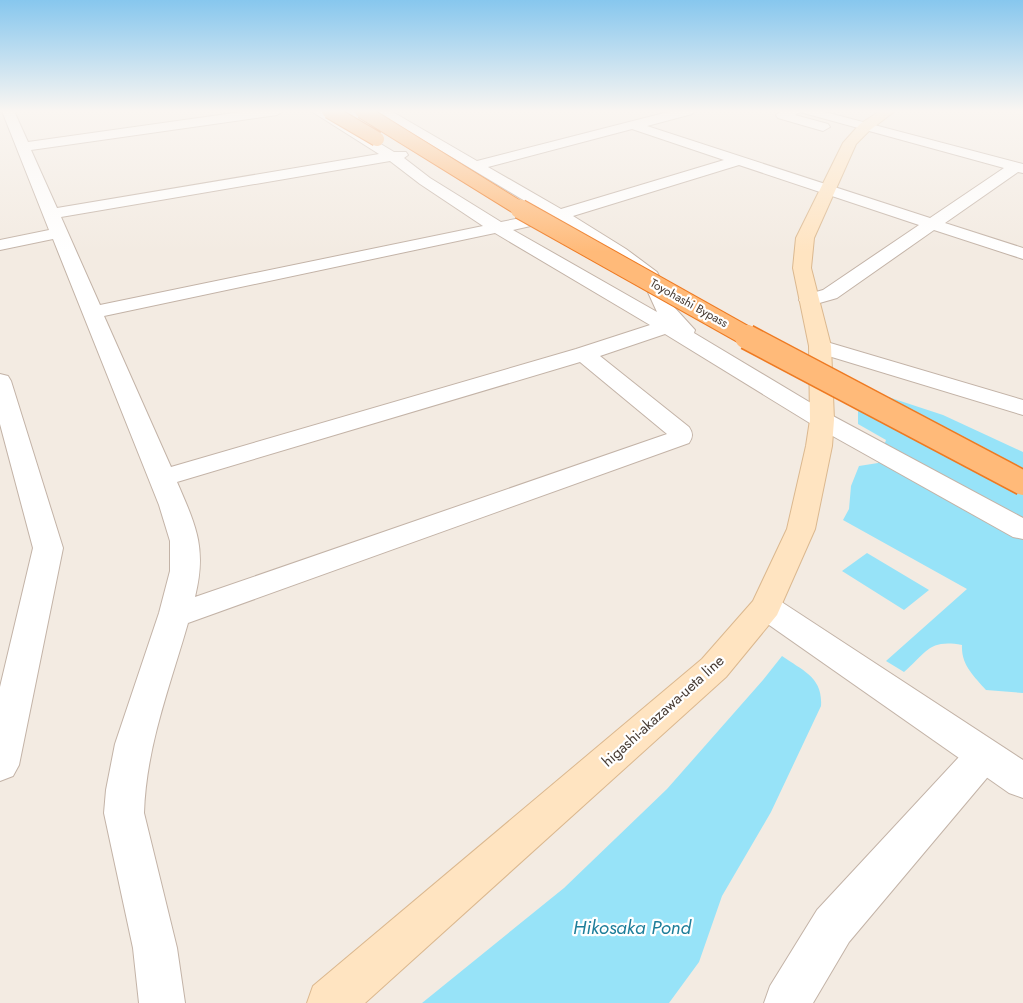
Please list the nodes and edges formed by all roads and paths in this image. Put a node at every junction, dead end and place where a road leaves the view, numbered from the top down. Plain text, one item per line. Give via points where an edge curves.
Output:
1 (27, 158) edge
2 (382, 158) edge
3 (395, 158) edge
4 (417, 158) edge
5 (433, 158) edge
6 (461, 158) edge
7 (506, 158) edge
8 (733, 158) edge
9 (843, 158) edge
10 (985, 158) edge
11 (740, 160) junction
12 (475, 166) junction
13 (1021, 168) edge
14 (828, 189) junction
15 (507, 201) junction
16 (50, 214) junction
17 (559, 215) junction
18 (931, 224) junction
19 (498, 228) junction
20 (59, 233) junction
21 (0, 245) edge
22 (1023, 254) edge
23 (809, 300) junction
24 (92, 313) junction
25 (666, 326) junction
26 (820, 346) junction
27 (584, 354) junction
28 (715, 354) junction
29 (0, 381) edge
30 (1023, 408) edge
31 (822, 420) junction
32 (162, 478) junction
33 (1023, 482) edge
34 (1023, 530) edge
35 (766, 607) junction
36 (174, 616) junction
37 (984, 755) junction
38 (0, 765) edge
39 (1023, 782) edge
40 (162, 1003) edge
41 (330, 1003) edge
42 (788, 1003) edge

1 - 16 street
2 - 16 street
3 - 19 street
4 - 15 highway, bridge
5 - 15 highway, Toyohashi Bypass, bridge
6 - 12 street
7 - 12 street
8 - 11 street
9 - 14 main road, higashi-akazawa-ueta line
10 - 13 street
11 - 14 street
11 - 17 street
12 - 17 street
13 - 18 street
14 - 18 street
14 - 23 main road, higashi-akazawa-ueta line via 805,238 802,268
15 - 33 highway, Toyohashi Bypass, bridge via 781,354
16 - 20 street
17 - 19 street
17 - 28 street via 603,241 650,276 665,309 692,338
18 - 22 street
18 - 23 street via 830,294
19 - 24 street
19 - 25 street
20 - 21 street
20 - 24 street
23 - 26 main road, higashi-akazawa-ueta line
24 - 32 street
25 - 27 street
25 - 28 street
26 - 30 street
26 - 31 main road, higashi-akazawa-ueta line
27 - 32 street
27 - 36 street via 680,432 680,438
28 - 31 street
29 - 38 street via 48,548
31 - 34 street
31 - 35 main road, higashi-akazawa-ueta line via 801,530
32 - 36 street via 184,535 186,551
35 - 37 street
35 - 41 main road, higashi-akazawa-ueta line via 714,668
36 - 40 street via 128,764 124,790 124,813 156,948
37 - 39 street
37 - 42 street via 833,926

